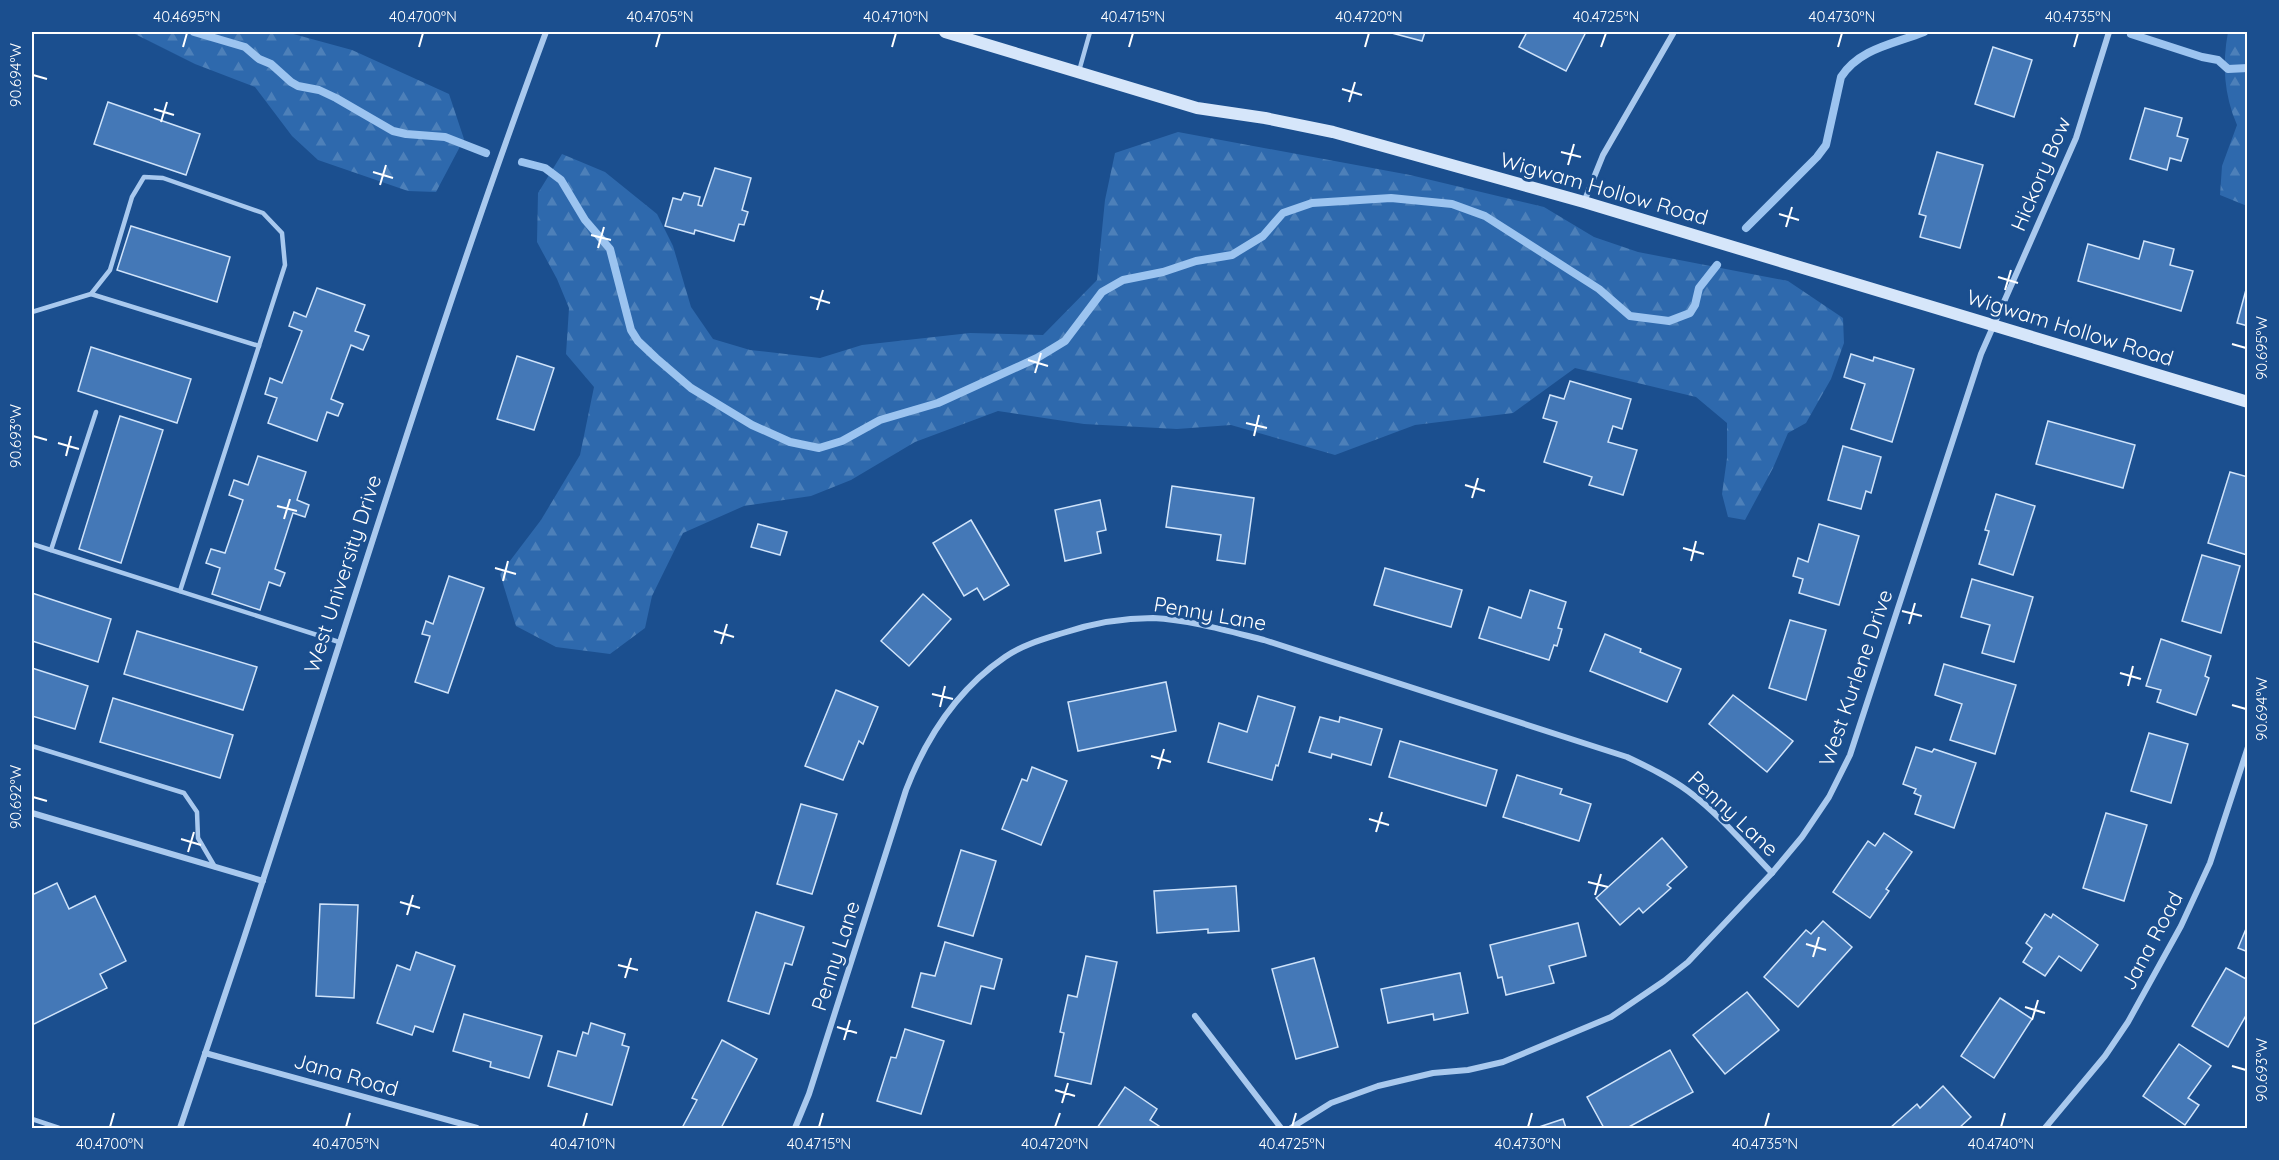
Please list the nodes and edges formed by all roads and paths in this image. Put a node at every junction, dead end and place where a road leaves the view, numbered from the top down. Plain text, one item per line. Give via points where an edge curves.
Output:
1 (546, 32) edge
2 (945, 32) edge
3 (1090, 32) edge
4 (1674, 32) edge
5 (2109, 32) edge
6 (1079, 71) junction
7 (1584, 202) junction
8 (91, 294) junction
9 (32, 312) edge
10 (1995, 326) junction
11 (259, 346) junction
12 (2247, 402) edge
13 (96, 412) dead end
14 (32, 544) edge
15 (51, 550) junction
16 (180, 591) junction
17 (339, 642) junction
18 (32, 746) edge
19 (2247, 747) edge
20 (32, 813) edge
21 (215, 867) junction
22 (1772, 873) junction
23 (263, 881) junction
24 (1195, 1016) dead end
25 (205, 1053) junction
26 (32, 1119) edge
27 (59, 1128) edge
28 (180, 1128) edge
29 (477, 1128) edge
30 (795, 1128) edge
31 (1281, 1128) edge
32 (1291, 1128) edge
33 (2045, 1128) edge

1 - 17 street, West University Drive via 401,447
2 - 6 street, Wigwam Hollow Road
3 - 6 lane
4 - 7 street via 1603,155
5 - 10 street, Hickory Bow via 2076,138
6 - 7 street, Wigwam Hollow Road via 1197,108 1333,132
7 - 10 street, Wigwam Hollow Road
8 - 9 lane
8 - 11 lane
8 - 11 lane via 110,270 132,197 144,177 163,178 263,213 282,233 285,265
10 - 12 street, Wigwam Hollow Road
10 - 22 street, West Kurlene Drive via 1981,354 1851,755 1829,797
11 - 16 lane
13 - 15 lane
14 - 15 lane
15 - 16 lane
16 - 17 lane
17 - 23 street, West University Drive
18 - 21 lane via 184,793 197,812 198,838
19 - 33 street, Jana Road via 2210,863 2181,926 2105,1056
20 - 21 street
21 - 23 street
22 - 30 street, Penny Lane via 1689,792 1627,757 1286,647 1210,627 1155,618 1088,624 1006,656 983,674 932,733 906,790
22 - 32 street, West Kurlene Drive via 1688,962 1611,1017 1503,1062 1378,1086 1331,1103
23 - 25 street, West University Drive
24 - 31 street
25 - 28 street, West University Drive
25 - 29 street, Jana Road
26 - 27 lane

